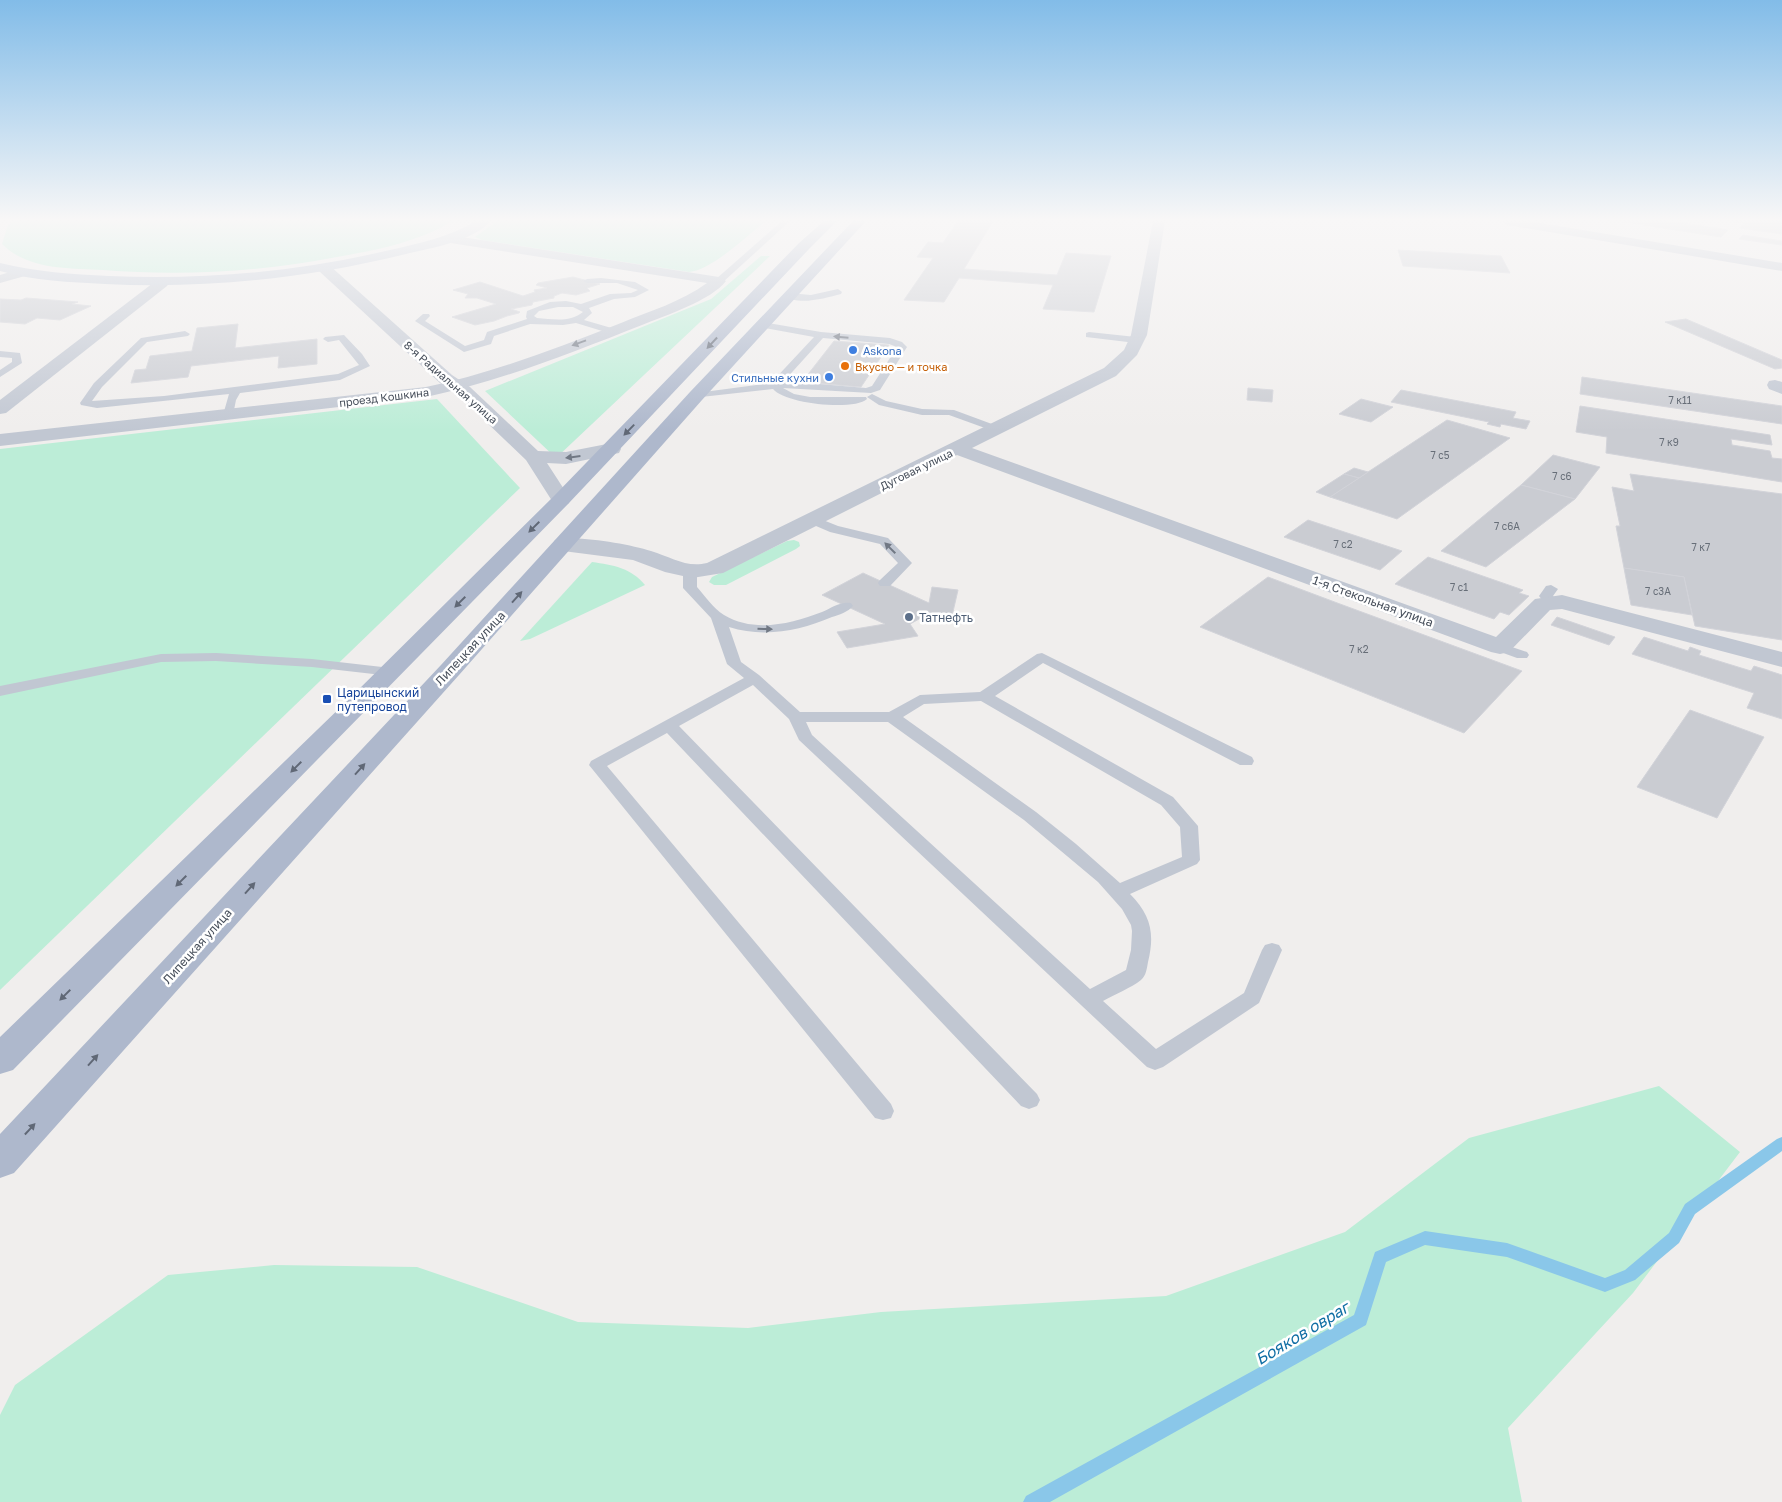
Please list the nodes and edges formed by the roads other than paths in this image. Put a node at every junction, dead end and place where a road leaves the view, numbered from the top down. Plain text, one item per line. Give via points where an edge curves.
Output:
1 (152, 291) edge
2 (349, 291) edge
3 (641, 291) edge
4 (704, 291) edge
5 (761, 291) edge
6 (794, 291) edge
7 (1147, 291) edge
8 (838, 292) dead end
9 (789, 296) junction
10 (582, 307) junction
11 (426, 316) dead end
12 (576, 320) junction
13 (535, 321) junction
14 (762, 324) junction
15 (612, 331) junction
16 (185, 334) dead end
17 (821, 335) junction
18 (1090, 335) dead end
19 (328, 339) dead end
20 (1136, 340) junction
21 (0, 354) edge
22 (0, 374) edge
23 (774, 385) junction
24 (457, 386) junction
25 (237, 389) junction
26 (872, 392) junction
27 (696, 396) junction
28 (0, 410) edge
29 (228, 415) junction
30 (996, 429) junction
31 (0, 440) edge
32 (612, 449) junction
33 (957, 449) junction
34 (533, 456) junction
35 (561, 500) junction
36 (813, 520) junction
37 (564, 545) junction
38 (690, 573) junction
39 (885, 584) dead end
40 (846, 606) dead end
41 (718, 618) junction
42 (1782, 660) edge
43 (391, 672) junction
44 (754, 678) junction
45 (0, 691) edge
46 (984, 696) junction
47 (796, 717) junction
48 (892, 717) junction
49 (669, 725) junction
50 (1246, 761) dead end
51 (1117, 892) junction
52 (1272, 950) dead end
53 (1087, 1000) junction
54 (0, 1060) edge
55 (1029, 1100) dead end
56 (883, 1110) dead end
57 (0, 1161) edge

1 - 28 street
2 - 24 street, 8-я Радиальная улица
3 - 10 lane via 613,296
4 - 15 street, проезд Кошкина
5 -> 32 main road
6 - 9 main road, Липецкая улица
7 - 20 street, Дуговая улица
8 - 9 lane via 811,298
9 - 14 main road, Липецкая улица
10 - 12 lane via 588,313
10 - 13 lane via 560,304 536,309 530,313 530,318
11 - 13 lane via 419,321 464,349 488,342 490,334
12 - 13 lane
12 - 15 lane
14 - 17 lane
14 - 27 main road, Липецкая улица
15 -> 24 street, проезд Кошкина via 488,378
16 - 25 lane via 144,340 98,385 85,403 97,405 164,399
17 - 23 lane
26 -> 17 lane via 902,347 890,341
18 - 20 lane
19 - 25 lane via 341,337 365,366 340,377
20 - 30 street, Дуговая улица via 1131,352 1110,372
21 - 22 lane via 17,355 17,363
23 - 26 lane via 787,384 804,392 848,395
23 - 26 lane via 782,393 798,398 853,400
23 - 27 lane
24 - 29 street, проезд Кошкина
24 - 34 street, 8-я Радиальная улица
25 - 29 lane
26 - 30 lane via 883,403 922,412 950,412
27 - 37 main road, Липецкая улица
29 - 31 street, проезд Кошкина
30 - 33 street, Дуговая улица
32 -> 34 street via 566,458
32 - 35 main road
33 - 36 street, Дуговая улица
33 - 42 street, 1-я Стекольная улица via 1511,651 1552,596 1562,602
34 - 35 street, 8-я Радиальная улица
35 -> 43 main road
36 - 38 street, Дуговая улица via 715,568
39 -> 36 lane via 905,563 884,541
37 - 38 street via 651,557
57 -> 37 main road, Липецкая улица
38 - 41 lane via 690,588
41 -> 40 lane via 740,628 776,629 820,619
41 - 44 lane via 734,664
43 - 45 lane via 216,657 161,658
43 -> 54 main road
44 - 47 lane
44 - 49 lane
46 - 48 lane via 920,700
46 - 50 lane via 1042,657
46 - 51 lane via 1167,801 1189,826 1191,860
47 - 48 lane
47 - 53 lane via 805,737
48 - 51 lane via 1070,846
49 - 55 lane
49 - 56 lane via 596,765
51 - 53 lane via 1141,924 1137,967 1135,974
52 - 53 lane via 1252,998 1155,1061

